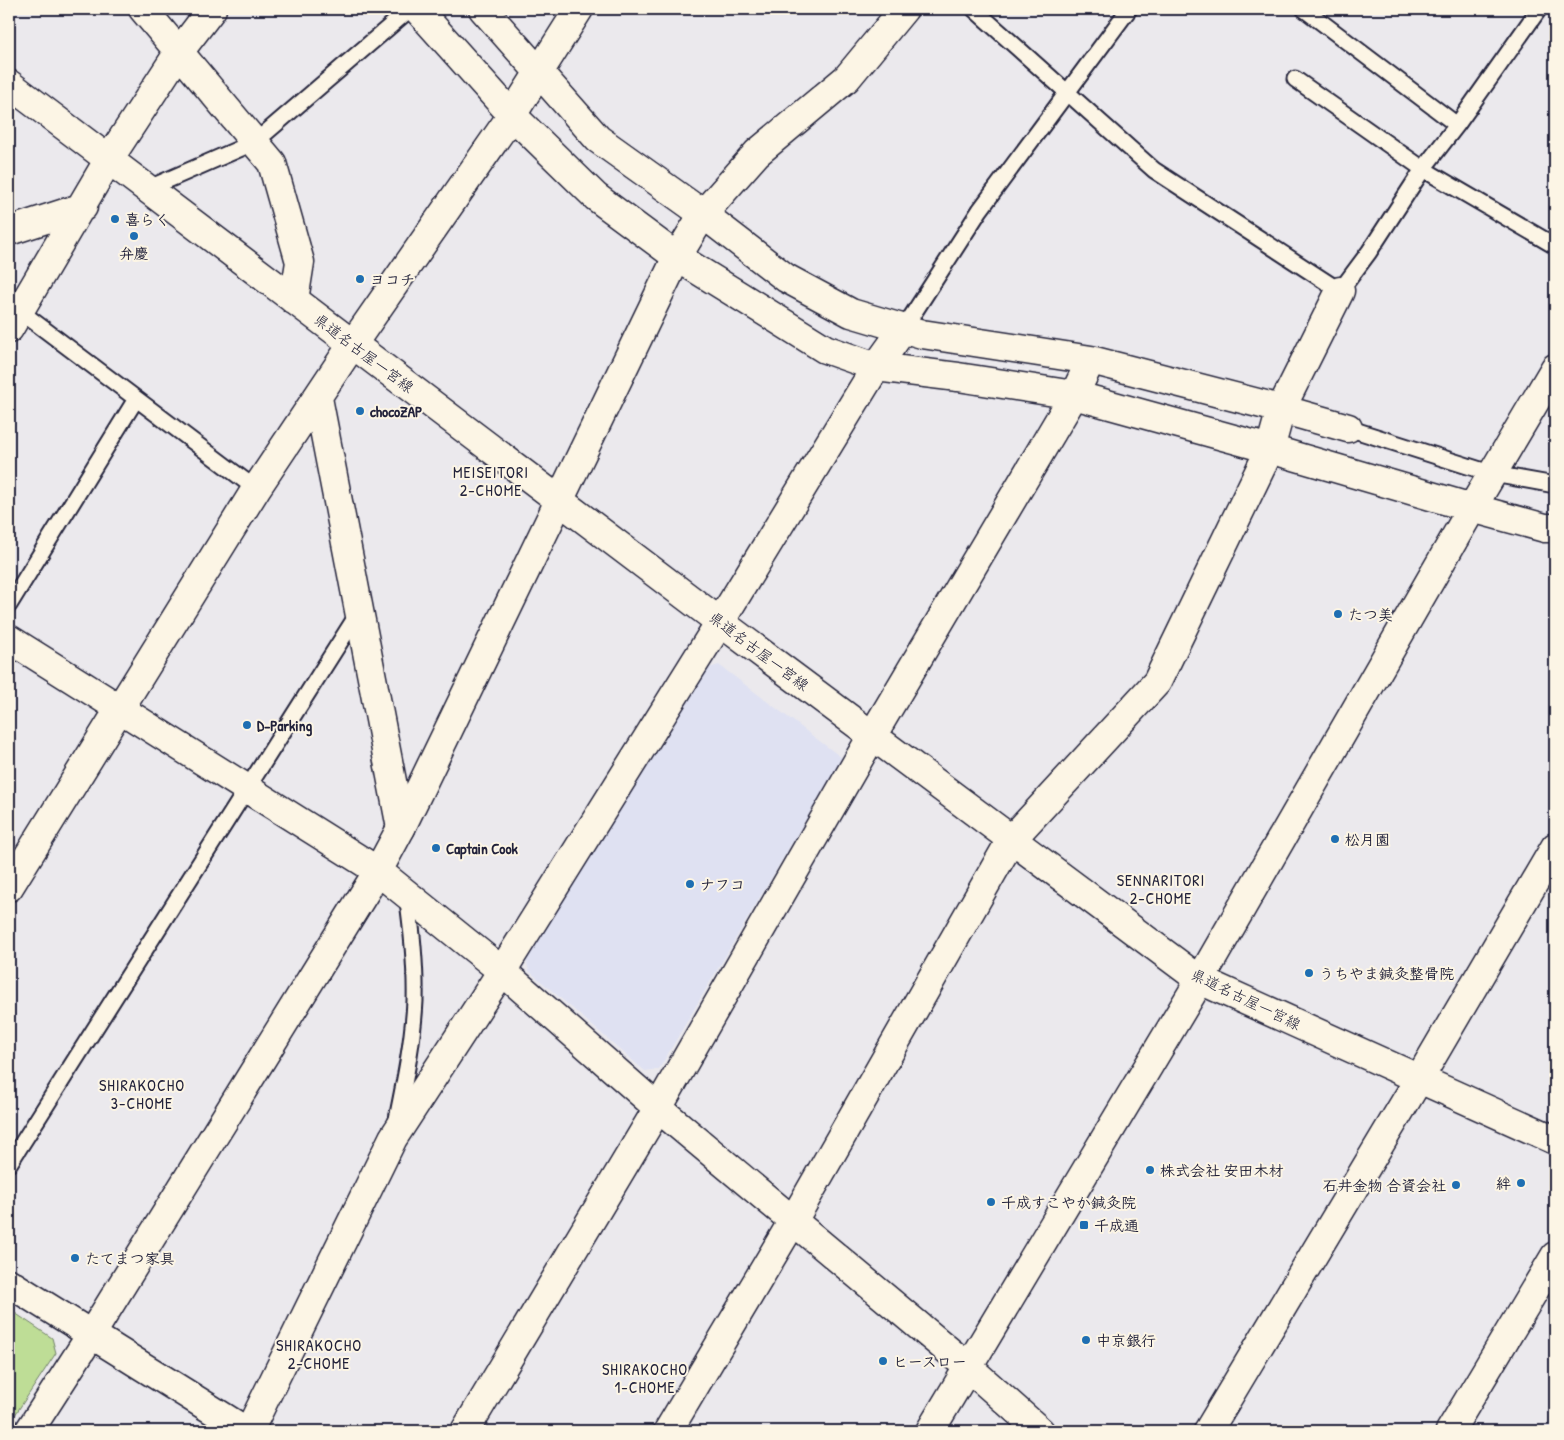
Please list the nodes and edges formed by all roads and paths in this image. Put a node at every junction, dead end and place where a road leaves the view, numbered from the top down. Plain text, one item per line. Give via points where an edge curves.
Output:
1 (143, 9) edge
2 (212, 9) edge
3 (410, 9) edge
4 (417, 9) edge
5 (483, 9) edge
6 (579, 9) edge
7 (904, 9) edge
8 (974, 9) edge
9 (1129, 9) edge
10 (1304, 9) edge
11 (1539, 9) edge
12 (179, 52) junction
13 (539, 72) junction
14 (1295, 79) dead end
15 (9, 84) edge
16 (1067, 93) junction
17 (512, 115) junction
18 (1457, 125) junction
19 (255, 142) junction
20 (109, 159) junction
21 (1423, 169) junction
22 (147, 189) junction
23 (83, 206) junction
24 (703, 214) junction
25 (9, 231) edge
26 (1555, 246) edge
27 (677, 257) junction
28 (1340, 291) junction
29 (294, 300) junction
30 (12, 315) edge
31 (904, 328) junction
32 (352, 345) junction
33 (1091, 360) junction
34 (876, 367) junction
35 (1555, 368) edge
36 (1074, 395) junction
37 (318, 398) junction
38 (136, 399) junction
39 (1281, 409) junction
40 (1348, 428) joint
41 (1270, 449) junction
42 (1493, 474) junction
43 (1555, 485) edge
44 (256, 489) junction
45 (560, 501) junction
46 (1472, 508) junction
47 (1555, 528) edge
48 (9, 604) edge
49 (359, 612) junction
50 (720, 622) junction
51 (9, 639) edge
52 (119, 709) junction
53 (872, 736) junction
54 (248, 790) junction
55 (401, 828) junction
56 (1011, 840) junction
57 (1555, 847) edge
58 (378, 871) junction
59 (9, 888) edge
60 (407, 894) junction
61 (502, 971) junction
62 (1200, 980) junction
63 (1419, 1079) junction
64 (658, 1108) junction
65 (393, 1138) junction
66 (1555, 1140) edge
67 (9, 1164) edge
68 (793, 1221) junction
69 (1555, 1256) edge
70 (9, 1283) edge
71 (91, 1335) junction
72 (968, 1367) junction
73 (30, 1431) edge
74 (248, 1431) edge
75 (465, 1431) edge
76 (668, 1431) edge
77 (930, 1431) edge
78 (1040, 1431) edge
79 (1208, 1431) edge
80 (1450, 1431) edge

1 - 12 street
2 - 12 street
3 - 19 lane
4 - 17 street
5 - 13 street
6 - 13 street
7 - 24 street via 847,78 757,153
8 - 16 lane
9 - 16 lane
10 - 18 lane
11 - 18 lane
12 - 19 street
12 - 20 street
13 - 17 street
13 - 24 street via 598,139
14 - 21 lane
15 - 20 street, 県道名古屋一宮線
16 - 28 lane via 1154,170
16 - 31 lane via 980,210
17 - 27 street via 596,197
17 - 32 street
18 - 21 lane
19 - 22 lane
19 - 29 street via 272,163 300,262
20 - 22 street, 県道名古屋一宮線
20 - 23 street
21 - 26 lane
21 - 28 lane
22 - 29 street, 県道名古屋一宮線
23 - 25 street
23 - 30 street
24 - 27 street
24 - 31 street via 786,278 851,313
27 - 34 street via 825,349
27 - 45 street
28 - 39 street
29 - 32 street, 県道名古屋一宮線
30 - 38 lane
31 - 33 street via 922,334
31 - 34 street
32 - 37 street
32 - 45 street, 県道名古屋一宮線
33 - 36 street
33 - 39 street
34 - 36 street
34 - 50 street
35 - 42 street
36 - 41 street
36 - 53 street
37 - 44 street
37 - 49 street
38 - 44 lane
38 - 48 lane
39 - 40 street
39 - 41 street
40 - 42 lane
41 - 46 street
41 - 56 street via 1157,682
42 - 43 lane
42 - 46 street
44 - 52 street
45 - 50 street, 県道名古屋一宮線
45 - 55 street
46 - 47 street
46 - 62 street
49 - 54 lane
49 - 55 street
50 - 53 street, 県道名古屋一宮線
50 - 61 street
51 - 52 street
52 - 54 street
52 - 59 street
53 - 56 street, 県道名古屋一宮線
53 - 64 street
54 - 58 street
54 - 67 lane
55 - 58 street
56 - 62 street, 県道名古屋一宮線
56 - 68 street
57 - 63 street
58 - 60 street
58 - 71 street
60 - 61 street
60 - 65 lane via 415,1000 408,1068
61 - 64 street
61 - 65 street
62 - 63 street, 県道名古屋一宮線
62 - 72 street
63 - 66 street, 県道名古屋一宮線
63 - 79 street
64 - 68 street
64 - 75 street
65 - 74 street
68 - 72 street
68 - 76 street
69 - 80 street
70 - 71 street
71 - 73 street
71 - 74 street
72 - 77 street
72 - 78 street

